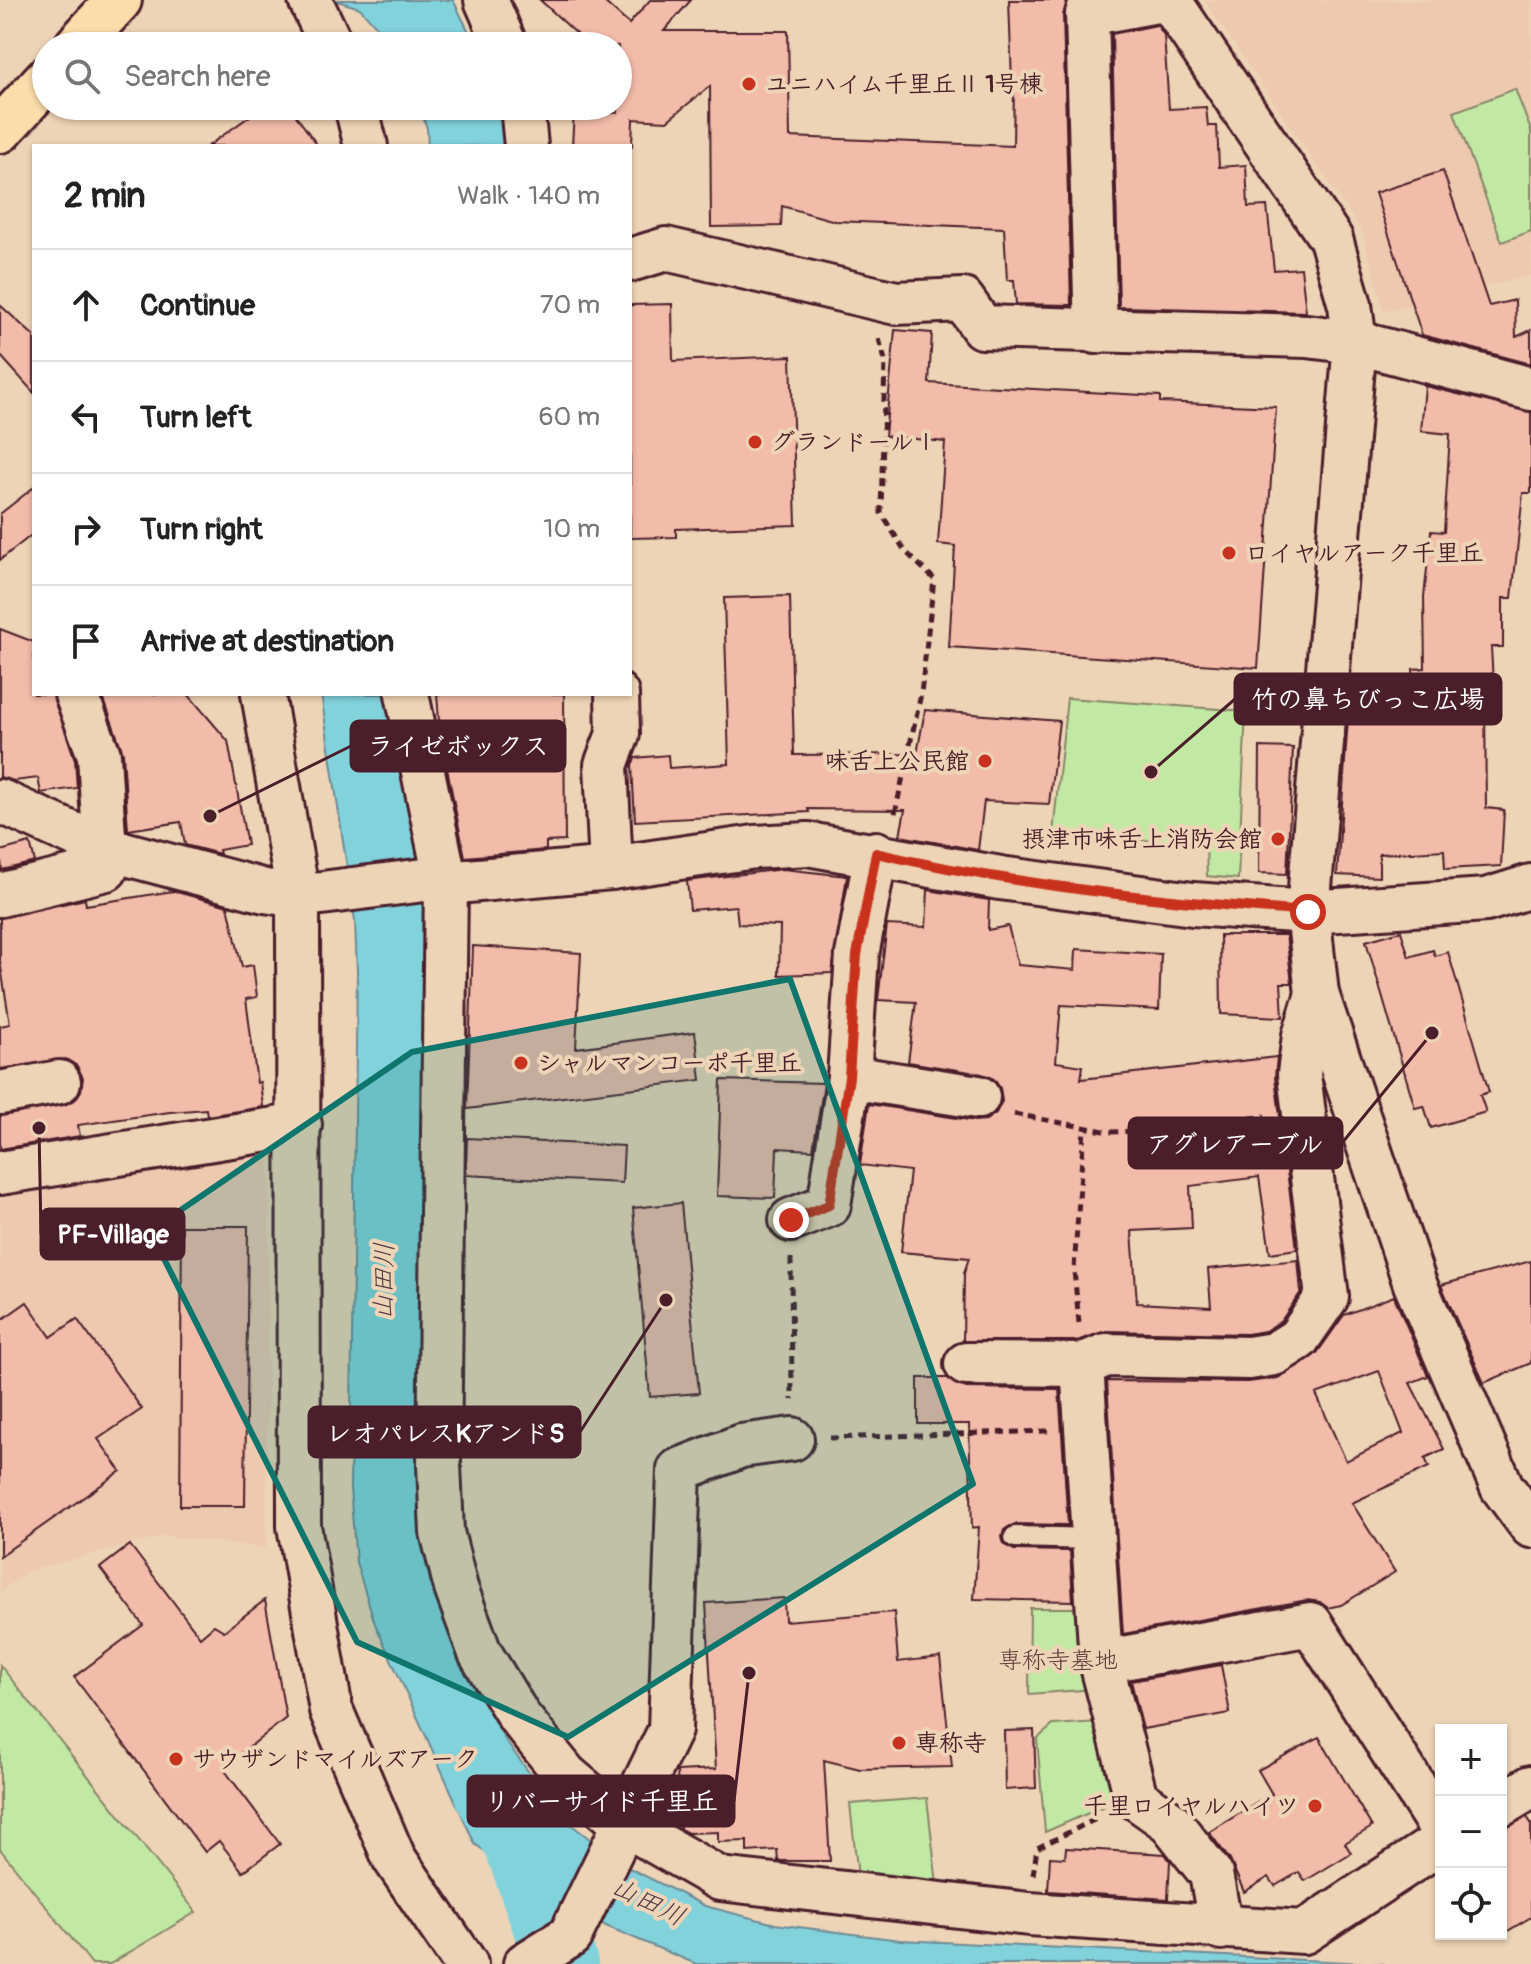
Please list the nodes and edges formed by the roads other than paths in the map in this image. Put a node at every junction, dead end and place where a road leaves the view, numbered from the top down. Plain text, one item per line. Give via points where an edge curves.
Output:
1 (119, 0) edge
2 (486, 0) edge
3 (1162, 0) edge
4 (1169, 0) edge
5 (311, 1) edge
6 (90, 32) edge
7 (325, 32) edge
8 (500, 32) edge
9 (32, 95) edge
10 (360, 120) edge
11 (523, 120) edge
12 (0, 130) edge
13 (366, 144) edge
14 (526, 144) edge
15 (632, 259) edge
16 (1096, 332) junction
17 (1355, 342) junction
18 (1531, 389) edge
19 (77, 696) edge
20 (264, 696) edge
21 (407, 696) edge
22 (617, 696) edge
23 (0, 801) edge
24 (104, 848) junction
25 (881, 854) junction
26 (611, 868) junction
27 (435, 881) junction
28 (1531, 886) edge
29 (315, 894) junction
30 (0, 895) edge
31 (1308, 912) junction
32 (1317, 994) junction
33 (849, 1077) junction
34 (59, 1082) dead end
35 (0, 1093) edge
36 (978, 1097) road end
37 (300, 1125) junction
38 (0, 1173) edge
39 (791, 1220) road end
40 (966, 1364) dead end
41 (1082, 1365) junction
42 (792, 1439) road end
43 (1516, 1479) edge
44 (1531, 1526) edge
45 (1015, 1537) dead end
46 (1095, 1539) junction
47 (1101, 1662) junction
48 (1435, 1819) edge
49 (621, 1829) junction
50 (1435, 1846) edge
51 (1221, 1928) junction
52 (1262, 1948) edge
53 (527, 1963) edge
54 (466, 1964) edge

1 - 6 main road
2 - 8 street
3 - 16 street via 1087,14
4 - 17 street via 1331,239
5 - 7 street
9 - 12 main road
10 - 13 street
11 - 14 street
15 - 16 street via 666,249 896,303 963,300 982,327
16 - 17 street via 1307,336
17 - 18 street
17 - 31 street
19 - 24 street via 99,755
20 - 29 street
21 - 27 street
22 - 26 street via 618,734 606,765
23 - 24 street
24 - 29 street via 265,891
24 - 30 street via 106,869
25 - 26 street via 808,844
25 - 31 street via 1000,878
25 - 33 street via 857,955
26 - 27 street
27 - 29 street
27 - 49 street via 442,1532 480,1653 519,1717 566,1775
28 - 31 street via 1486,900
29 - 37 street
31 - 32 street
32 - 41 street via 1299,1074 1327,1297 1298,1339 1274,1354 1106,1355
32 - 43 street via 1415,1284
33 - 36 street
33 - 39 street via 829,1205
34 - 35 street
37 - 38 street
37 - 54 street via 299,1526 331,1710 394,1858
40 - 41 street
41 - 46 street
42 - 49 street via 741,1446 679,1470 670,1730
43 - 44 street
45 - 46 lane
46 - 47 street
47 - 48 street via 1311,1624
47 - 51 street via 1136,1798 1170,1822 1211,1874
49 - 51 street via 720,1879 1029,1914
49 - 53 street via 574,1930
50 - 52 street via 1304,1932
51 - 52 street

